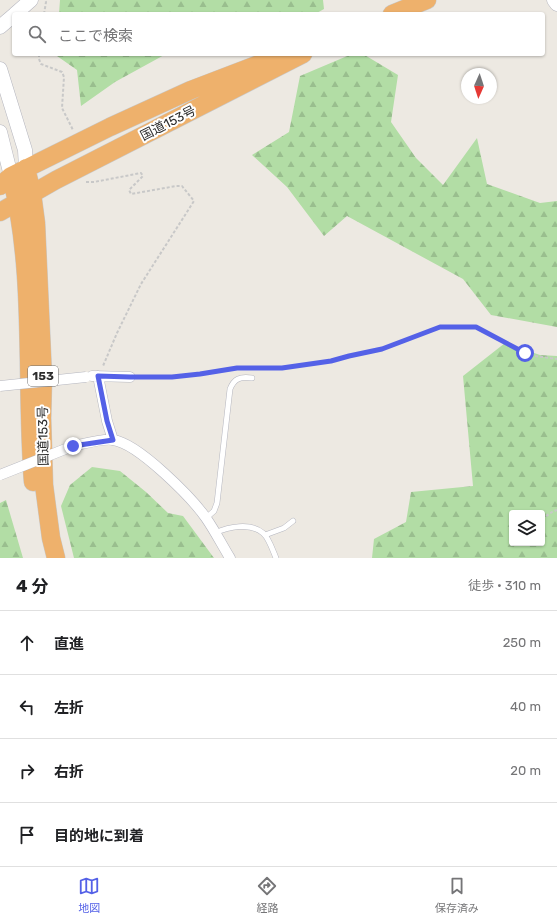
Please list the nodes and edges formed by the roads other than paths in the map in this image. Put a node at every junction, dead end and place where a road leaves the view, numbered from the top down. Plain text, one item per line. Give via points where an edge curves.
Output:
1 (31, 0) edge
2 (427, 0) edge
3 (554, 0) edge
4 (557, 4) edge
5 (17, 12) edge
6 (397, 12) edge
7 (12, 17) edge
8 (0, 27) edge
9 (280, 56) edge
10 (299, 56) edge
11 (0, 69) edge
12 (0, 132) edge
13 (12, 177) edge
14 (25, 197) junction
15 (0, 212) edge
16 (98, 376) junction
17 (130, 377) road end
18 (252, 378) dead end
19 (0, 386) edge
20 (113, 440) junction
21 (0, 475) edge
22 (206, 518) junction
23 (294, 521) dead end
24 (214, 533) junction
25 (265, 535) junction
26 (45, 558) edge
27 (56, 558) edge
28 (230, 558) edge
29 (276, 558) edge

1 - 5 street
2 - 6 highway
3 - 4 street
7 - 8 street
9 - 13 highway, 国道153号 via 191,90 110,127
10 - 14 highway, 国道153号
11 - 13 street via 24,150
12 - 13 street
13 - 14 highway, 国道153号 / 153
14 - 15 highway, 国道153号
14 - 26 highway, 国道153号 / 153 via 30,450 37,520
14 - 27 highway, 国道153号 / 153 via 36,223 43,378 44,485
16 - 17 street
16 - 19 street, bridge
16 - 20 street
18 - 22 lane via 238,378 230,390 217,502 214,511
20 - 21 street, bridge via 73,446
20 - 22 street via 127,445 161,470
22 - 24 street
23 - 25 lane
24 - 25 lane via 226,528 248,526 258,529
24 - 28 street
25 - 29 lane

